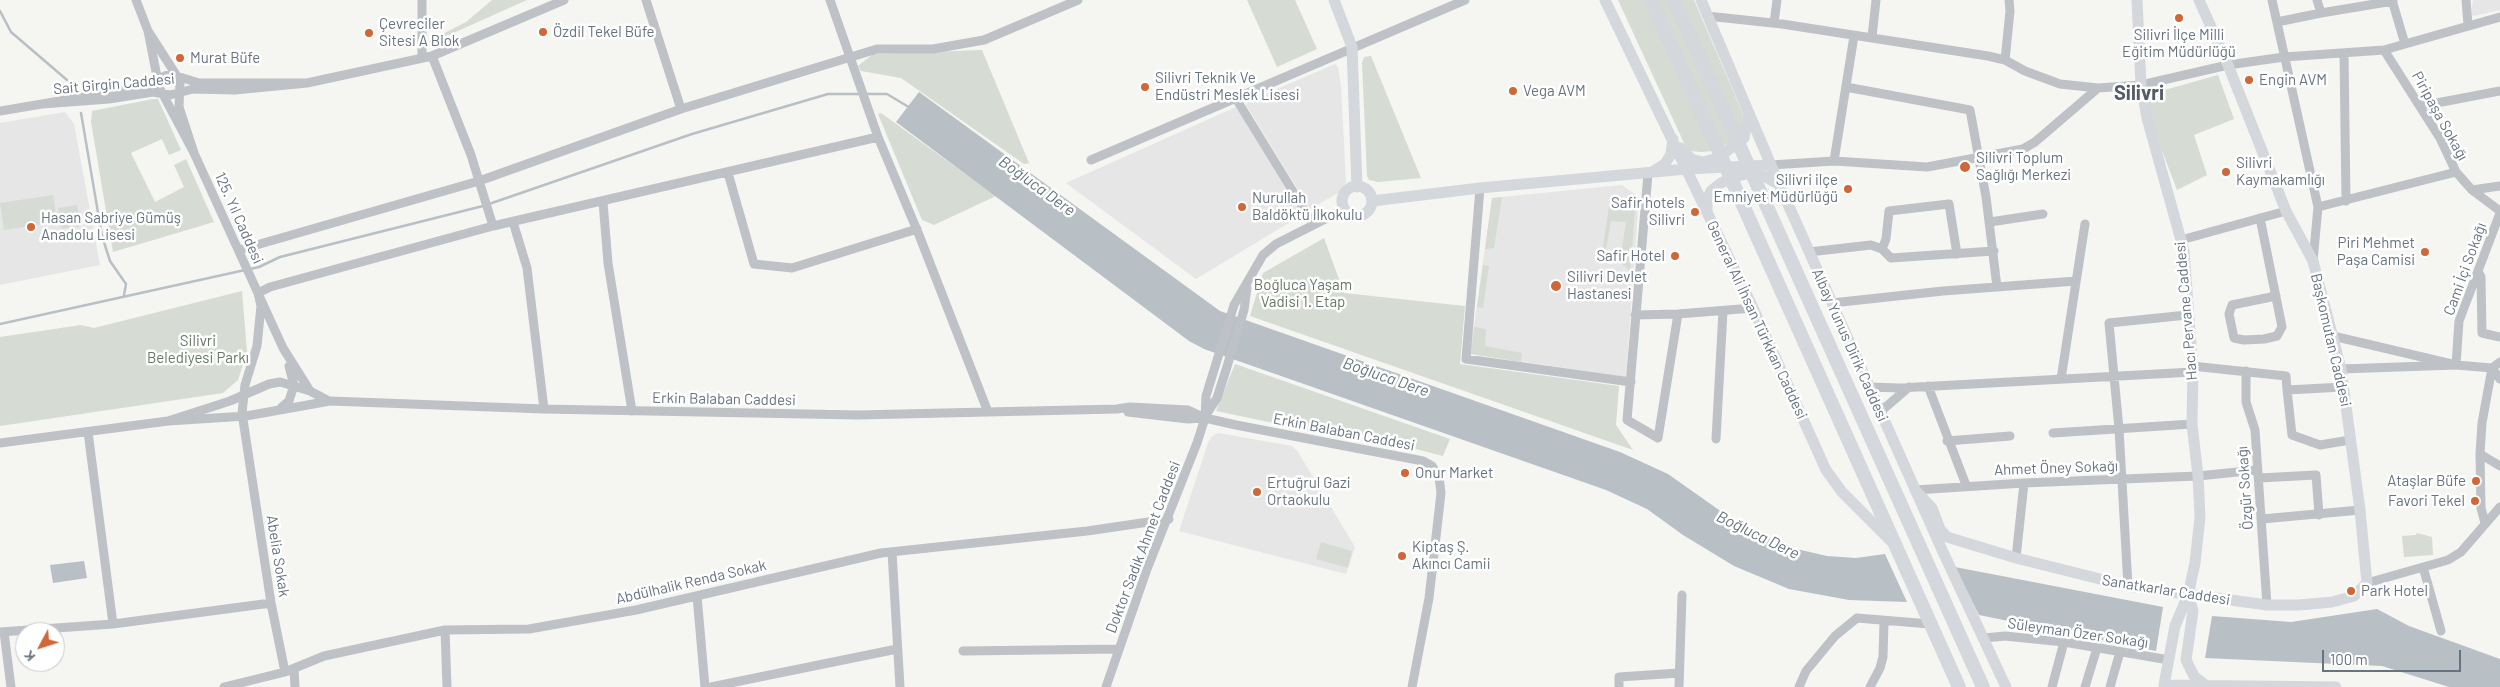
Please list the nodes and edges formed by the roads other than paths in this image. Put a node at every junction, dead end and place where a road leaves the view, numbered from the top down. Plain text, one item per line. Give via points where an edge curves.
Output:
1 (136, 0) edge
2 (422, 0) edge
3 (564, 0) edge
4 (646, 0) edge
5 (830, 0) edge
6 (1078, 0) edge
7 (1334, 0) edge
8 (1465, 0) edge
9 (1605, 0) edge
10 (1651, 0) edge
11 (1674, 0) edge
12 (1701, 0) edge
13 (1777, 0) edge
14 (1876, 0) edge
15 (2009, 0) edge
16 (2137, 0) edge
17 (2199, 0) edge
18 (2272, 0) edge
19 (2317, 0) edge
20 (2466, 0) edge
21 (2392, 1) edge
22 (2321, 13) junction
23 (1708, 16) junction
24 (2500, 16) edge
25 (2277, 22) junction
26 (1774, 23) junction
27 (2468, 25) junction
28 (148, 31) junction
29 (1854, 36) junction
30 (1872, 37) junction
31 (2405, 44) junction
32 (1352, 47) junction
33 (2384, 50) junction
34 (2344, 53) junction
35 (427, 56) junction
36 (2284, 57) junction
37 (849, 58) junction
38 (2005, 60) junction
39 (2228, 65) junction
40 (177, 77) junction
41 (158, 81) junction
42 (307, 83) junction
43 (2141, 85) junction
44 (1846, 87) junction
45 (2098, 88) junction
46 (2500, 91) edge
47 (180, 93) junction
48 (164, 95) junction
49 (1235, 97) junction
50 (42, 104) junction
51 (2421, 106) junction
52 (681, 110) junction
53 (0, 111) edge
54 (1749, 113) junction
55 (878, 137) junction
56 (1673, 139) junction
57 (194, 154) junction
58 (1978, 159) junction
59 (1091, 160) dead end
60 (1834, 161) junction
61 (1771, 165) junction
62 (1687, 169) junction
63 (2456, 172) junction
64 (728, 173) junction
65 (1648, 174) junction
66 (479, 181) junction
67 (1779, 184) junction
68 (1357, 186) junction
69 (2500, 186) edge
70 (1480, 188) junction
71 (2472, 190) junction
72 (1372, 201) junction
73 (2346, 201) junction
74 (603, 202) junction
75 (2318, 207) junction
76 (1345, 209) junction
77 (1708, 211) junction
78 (2286, 211) junction
79 (2500, 212) edge
80 (2043, 214) dead end
81 (2260, 218) junction
82 (514, 222) junction
83 (1990, 222) junction
84 (1313, 224) junction
85 (2085, 224) dead end
86 (493, 226) junction
87 (917, 229) junction
88 (2182, 240) junction
89 (1882, 249) junction
90 (239, 250) junction
91 (1994, 251) junction
92 (1809, 252) junction
93 (1957, 254) junction
94 (2313, 261) junction
95 (2478, 271) junction
96 (2076, 281) junction
97 (1248, 282) junction
98 (1997, 287) junction
99 (258, 293) junction
100 (2276, 296) junction
101 (1832, 303) junction
102 (1753, 308) junction
103 (1722, 311) junction
104 (1678, 314) junction
105 (2187, 314) junction
106 (1635, 315) junction
107 (2333, 336) junction
108 (2500, 337) edge
109 (283, 348) junction
110 (2500, 362) edge
111 (2456, 365) junction
112 (2492, 368) junction
113 (2192, 369) junction
114 (2340, 369) junction
115 (2246, 371) junction
116 (2115, 376) junction
117 (2500, 378) edge
118 (2061, 379) junction
119 (1631, 382) junction
120 (245, 385) junction
121 (294, 385) junction
122 (1928, 386) junction
123 (1869, 387) junction
124 (1909, 387) junction
125 (2343, 387) junction
126 (2287, 390) junction
127 (310, 391) junction
128 (243, 395) junction
129 (330, 401) junction
130 (216, 406) junction
131 (278, 409) junction
132 (544, 409) junction
133 (632, 411) junction
134 (988, 412) junction
135 (1880, 412) junction
136 (257, 414) junction
137 (242, 417) junction
138 (1205, 418) junction
139 (168, 421) junction
140 (2192, 424) junction
141 (2119, 429) junction
142 (88, 432) junction
143 (2054, 433) dead end
144 (2010, 436) dead end
145 (1716, 439) dead end
146 (2350, 440) junction
147 (1948, 441) junction
148 (0, 443) edge
149 (247, 444) junction
150 (2480, 454) junction
151 (2500, 466) edge
152 (2258, 474) junction
153 (2198, 476) junction
154 (2122, 480) junction
155 (2024, 482) junction
156 (1966, 485) junction
157 (1915, 490) junction
158 (2360, 510) junction
159 (2498, 512) edge
160 (2319, 515) junction
161 (1169, 519) junction
162 (2262, 519) junction
163 (2486, 523) junction
164 (1963, 543) junction
165 (1895, 548) junction
166 (892, 552) junction
167 (1945, 557) junction
168 (2016, 558) junction
169 (2423, 567) junction
170 (2367, 583) junction
171 (2128, 586) junction
172 (1682, 595) dead end
173 (2188, 595) junction
174 (697, 596) junction
175 (271, 603) junction
176 (2267, 606) junction
177 (1884, 622) junction
178 (113, 624) junction
179 (1930, 624) junction
180 (445, 630) junction
181 (2441, 631) dead end
182 (2, 632) edge
183 (1984, 638) junction
184 (2064, 642) junction
185 (2097, 648) junction
186 (897, 649) junction
187 (1119, 649) junction
188 (963, 651) dead end
189 (2120, 652) junction
190 (2169, 660) junction
191 (290, 670) junction
192 (1679, 672) junction
193 (2205, 685) junction
194 (2164, 686) edge
195 (11, 687) edge
196 (224, 687) edge
197 (295, 687) edge
198 (447, 687) edge
199 (705, 687) edge
200 (711, 687) edge
201 (900, 687) edge
202 (1106, 687) edge
203 (1412, 687) edge
204 (1619, 687) edge
205 (1679, 687) edge
206 (1799, 687) edge
207 (1870, 687) edge
208 (1959, 687) edge
209 (1983, 687) edge
210 (2006, 687) edge
211 (2052, 687) edge
212 (2085, 687) edge
213 (2110, 687) edge
214 (2336, 687) edge

1 - 28 street, 125. Yıl Caddesi
2 - 35 street
3 - 35 street, Sait Girgin Caddesi
4 - 52 street
5 - 37 street
6 - 37 street via 984,40 933,50 877,49
7 - 32 main road
8 - 32 street
9 - 56 main road, General Ali İhsan Türkkan Caddesi
10 - 165 highway
11 - 209 highway
12 - 23 main road, Albay Yunus Dirik Caddesi
13 - 26 street
14 - 30 street
15 - 38 street
16 - 43 main road, Hacı Pervane Caddesi
17 - 39 main road, Başkomutan Caddesi
18 - 25 street
19 - 22 street
20 - 27 street
21 - 22 street
21 - 31 street
22 - 25 street
23 - 26 street
23 - 54 main road, Albay Yunus Dirik Caddesi
24 - 27 street
25 - 36 street
26 - 29 street
27 - 31 street
28 - 40 street, 125. Yıl Caddesi
28 - 41 street, 125. Yıl Caddesi
29 - 30 street
29 - 44 street
30 - 38 street
31 - 33 street
32 - 49 street
32 - 68 main road
33 - 34 street
33 - 51 street, Piripaşa Sokağı
34 - 36 street
34 - 73 street
35 - 42 street, Sait Girgin Caddesi
35 - 66 street via 472,155
36 - 39 street
36 - 75 street
37 - 52 street
37 - 55 street
38 - 45 street via 2060,84
39 - 43 street
39 - 78 main road, Başkomutan Caddesi
40 - 41 street, Sait Girgin Caddesi via 170,74
40 - 42 street, Sait Girgin Caddesi via 199,83
40 - 47 street, 125. Yıl Caddesi
41 - 48 street, 125. Yıl Caddesi
41 - 50 street, Sait Girgin Caddesi via 136,88
42 - 47 street, Sait Girgin Caddesi via 235,90 193,89
43 - 45 street
43 - 88 main road, Hacı Pervane Caddesi via 2147,118
44 - 58 street via 1970,110
44 - 60 street
45 - 58 street via 2035,142 2023,149
46 - 51 street
47 - 48 street, Sait Girgin Caddesi
47 - 57 street, 125. Yıl Caddesi via 179,107
48 - 50 street, Sait Girgin Caddesi via 153,92
48 - 57 street, 125. Yıl Caddesi
49 - 59 street
49 - 84 street
50 - 53 street
51 - 63 street, Piripaşa Sokağı
52 - 66 street
54 - 56 main road via 1744,138 1718,158 1704,162 1691,159
54 - 61 main road, Albay Yunus Dirik Caddesi
55 - 64 street
55 - 87 street
56 - 62 main road, General Ali İhsan Türkkan Caddesi
56 - 65 main road via 1672,154 1665,164
57 - 90 street, 125. Yıl Caddesi
58 - 60 street via 1927,166
58 - 83 street
60 - 61 street
61 - 62 main road
61 - 67 main road, Albay Yunus Dirik Caddesi
62 - 65 main road
62 - 77 main road, General Ali İhsan Türkkan Caddesi
63 - 71 street, Piripaşa Sokağı
63 - 73 street
64 - 74 street
64 - 87 street via 754,264 792,268
65 - 70 main road
65 - 106 street
66 - 86 street
66 - 90 street
67 - 77 main road via 1756,172 1736,176 1721,182 1711,191 1707,200
67 - 92 main road, Albay Yunus Dirik Caddesi
68 - 72 main road via 1367,190
68 - 76 main road via 1344,194
69 - 71 street
70 - 72 main road
70 - 119 street via 1466,359
71 - 79 street, Piripaşa Sokağı
72 - 76 main road via 1370,209 1360,216 1351,215
73 - 75 street
74 - 82 street
74 - 133 street via 609,270
75 - 94 street
76 - 84 street
77 - 102 main road, General Ali İhsan Türkkan Caddesi
78 - 81 street
78 - 94 main road, Başkomutan Caddesi
79 - 95 street, Cami İçi Sokağı
80 - 83 street
81 - 88 street
81 - 100 street
82 - 86 street
82 - 132 street via 527,268
83 - 91 street
84 - 97 street via 1263,254
85 - 96 street
86 - 99 street
87 - 134 street
88 - 105 main road, Hacı Pervane Caddesi
89 - 92 street via 1871,245
89 - 93 street via 1891,258
89 - 93 street via 1889,211 1949,204
90 - 99 street, 125. Yıl Caddesi
91 - 93 street
91 - 98 street
92 - 101 main road, Albay Yunus Dirik Caddesi
94 - 107 main road, Başkomutan Caddesi
95 - 108 street via 2481,277 2482,333
95 - 111 street, Cami İçi Sokağı via 2459,322
96 - 98 street
96 - 118 street
97 - 138 street via 1244,310 1226,370 1217,398
97 - 138 street via 1234,305 1206,396
98 - 101 street
99 - 109 street, 125. Yıl Caddesi
99 - 120 street via 261,306 257,346
100 - 100 street via 2282,327 2277,336 2234,338 2229,314 2232,304
101 - 123 main road, Albay Yunus Dirik Caddesi
102 - 103 street
102 - 165 main road, General Ali İhsan Türkkan Caddesi via 1826,470 1842,492
103 - 104 street
103 - 145 street
104 - 106 street
104 - 119 street via 1658,438 1627,420
105 - 113 main road, Hacı Pervane Caddesi
105 - 116 street via 2109,323
106 - 119 street
107 - 111 street
107 - 114 main road, Başkomutan Caddesi
109 - 121 street
109 - 127 street
110 - 112 street
111 - 112 street
111 - 114 street
112 - 117 street
112 - 150 street
113 - 115 street
113 - 116 street
113 - 140 main road, Hacı Pervane Caddesi
114 - 125 main road, Başkomutan Caddesi
115 - 126 street via 2286,376
115 - 152 street, Özgür Sokağı via 2246,402 2255,430
116 - 118 street
116 - 141 street
118 - 122 street
120 - 128 street
120 - 130 street
121 - 127 street, Erkin Balaban Caddesi
121 - 128 street, Erkin Balaban Caddesi via 269,384
121 - 131 street via 289,401
122 - 124 street
122 - 147 street
123 - 124 street
123 - 135 main road, Albay Yunus Dirik Caddesi
124 - 135 street
125 - 126 street
125 - 146 main road, Başkomutan Caddesi
126 - 146 street via 2292,435 2320,445
127 - 129 street, Erkin Balaban Caddesi
128 - 130 street, Erkin Balaban Caddesi
128 - 137 street
129 - 131 street, Erkin Balaban Caddesi
129 - 132 street, Erkin Balaban Caddesi
130 - 139 street, Erkin Balaban Caddesi
131 - 136 street, Erkin Balaban Caddesi
132 - 133 street, Erkin Balaban Caddesi
133 - 134 street, Erkin Balaban Caddesi via 858,415
134 - 138 street, Erkin Balaban Caddesi via 1117,409 1188,419
135 - 157 main road, Albay Yunus Dirik Caddesi
136 - 137 street, Erkin Balaban Caddesi
136 - 149 street via 248,423
137 - 139 street, Erkin Balaban Caddesi
137 - 149 street
138 - 161 street, Doktor Sadık Ahmet Caddesi
138 - 203 street, Erkin Balaban Caddesi via 1424,461 1432,466 1439,478 1441,493 1429,598
139 - 142 street, Erkin Balaban Caddesi
140 - 141 street
140 - 153 main road, Hacı Pervane Caddesi
141 - 143 street
141 - 154 street
142 - 148 street, Erkin Balaban Caddesi
142 - 178 street
144 - 147 street
146 - 158 main road, Başkomutan Caddesi
147 - 156 street
149 - 175 street, Abelia Sokak
150 - 151 street
150 - 163 street via 2481,508
152 - 153 street, Ahmet Öney Sokağı
152 - 160 street, Ahmet Öney Sokağı via 2316,475
152 - 162 street, Özgür Sokağı
153 - 154 street, Ahmet Öney Sokağı
153 - 173 main road, Hacı Pervane Caddesi via 2200,517
154 - 155 street, Ahmet Öney Sokağı
154 - 171 street
155 - 156 street, Ahmet Öney Sokağı
155 - 168 street
156 - 157 street, Ahmet Öney Sokağı
157 - 164 main road, Sanatkarlar Caddesi via 1932,508 1944,533
157 - 167 main road, Albay Yunus Dirik Caddesi
158 - 160 street
158 - 170 main road, Başkomutan Caddesi
159 - 163 street
160 - 162 street
161 - 166 street, Abdülhalik Renda Sokak
161 - 187 street, Doktor Sadık Ahmet Caddesi via 1147,569
162 - 176 street, Özgür Sokağı
163 - 169 street via 2461,552 2448,560
164 - 167 main road via 1946,547
164 - 168 main road, Sanatkarlar Caddesi
165 - 179 highway
166 - 174 street, Abdülhalik Renda Sokak
166 - 186 street
167 - 183 main road, Albay Yunus Dirik Caddesi
168 - 171 main road, Sanatkarlar Caddesi
169 - 170 street
169 - 181 street
170 - 176 main road, Sanatkarlar Caddesi via 2354,596 2332,602
171 - 173 main road, Sanatkarlar Caddesi
172 - 192 street
173 - 176 main road, Sanatkarlar Caddesi
173 - 190 main road via 2175,626
173 - 193 main road via 2193,611 2186,660 2188,668
174 - 180 street, Abdülhalik Renda Sokak via 530,629
174 - 199 street
175 - 178 street
175 - 191 street, Abelia Sokak
177 - 179 street
177 - 206 street via 1857,618 1835,636 1806,671
177 - 207 street via 1883,657
178 - 182 street
179 - 208 highway
180 - 191 street, Abdülhalik Renda Sokak via 324,656
180 - 198 street
182 - 195 street
183 - 184 street, Süleyman Özer Sokağı via 2005,636
183 - 210 main road, Albay Yunus Dirik Caddesi
184 - 185 street, Süleyman Özer Sokağı
184 - 211 street
185 - 189 street, Süleyman Özer Sokağı
185 - 212 street
186 - 200 street
186 - 201 street
187 - 188 street
187 - 202 street, Doktor Sadık Ahmet Caddesi
189 - 190 street, Süleyman Özer Sokağı
189 - 213 street
190 - 194 main road
191 - 196 street, Abdülhalik Renda Sokak
191 - 197 street, Abelia Sokak
192 - 204 street via 1619,677
192 - 205 street
193 - 194 main road
193 - 214 main road

